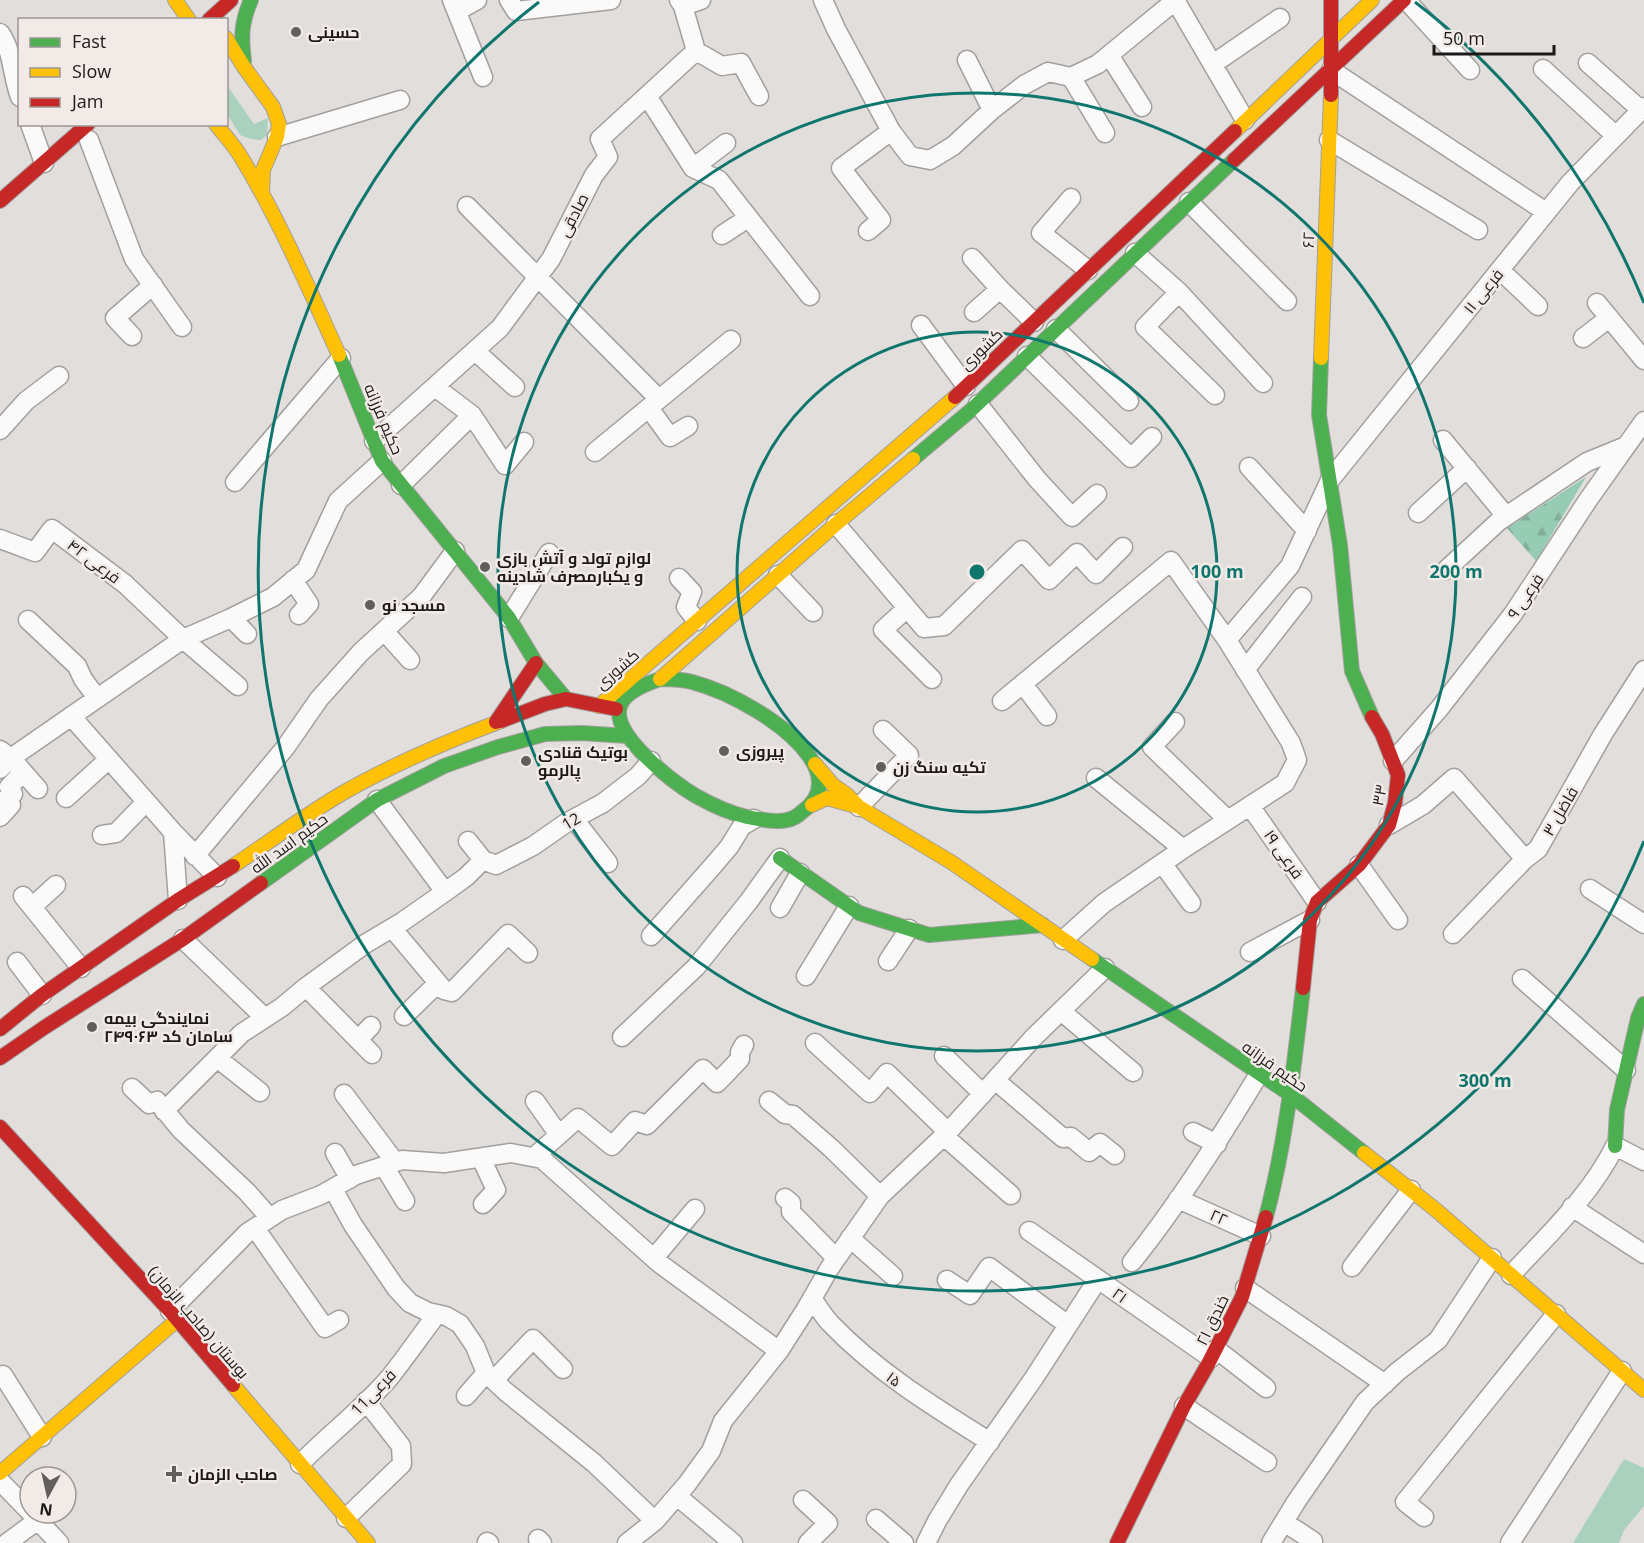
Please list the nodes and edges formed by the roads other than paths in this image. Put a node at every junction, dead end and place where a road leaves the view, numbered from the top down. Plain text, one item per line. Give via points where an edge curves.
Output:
1 (175, 0) edge
2 (231, 0) edge
3 (251, 0) edge
4 (477, 0) edge
5 (509, 0) edge
6 (611, 0) edge
7 (701, 0) edge
8 (823, 0) edge
9 (1175, 0) edge
10 (1331, 0) edge
11 (1372, 0) edge
12 (1405, 0) edge
13 (681, 3) edge
14 (454, 6) edge
15 (211, 16) edge
16 (188, 18) edge
17 (1280, 18) dead end
18 (0, 33) edge
19 (1331, 38) junction
20 (228, 41) edge
21 (696, 51) junction
22 (1109, 55) junction
23 (967, 60) dead end
24 (1588, 63) dead end
25 (1213, 64) junction
26 (244, 67) junction
27 (1331, 68) junction
28 (1543, 69) dead end
29 (1470, 70) dead end
30 (483, 77) dead end
31 (1071, 77) junction
32 (18, 91) edge
33 (647, 96) junction
34 (759, 96) dead end
35 (400, 100) dead end
36 (1142, 107) dead end
37 (1643, 109) edge
38 (992, 110) junction
39 (1245, 120) junction
40 (31, 126) edge
41 (219, 126) edge
42 (891, 131) junction
43 (89, 132) edge
44 (1105, 133) dead end
45 (1616, 136) junction
46 (278, 137) junction
47 (1329, 140) junction
48 (726, 143) dead end
49 (248, 147) junction
50 (44, 163) junction
51 (693, 168) junction
52 (262, 194) junction
53 (1071, 198) dead end
54 (0, 201) edge
55 (1189, 202) junction
56 (467, 206) dead end
57 (1546, 212) junction
58 (748, 218) junction
59 (1478, 230) dead end
60 (868, 231) dead end
61 (722, 235) dead end
62 (1135, 254) junction
63 (972, 258) dead end
64 (1088, 270) junction
65 (1500, 270) junction
66 (537, 277) junction
67 (153, 285) junction
68 (1000, 289) junction
69 (1179, 292) junction
70 (810, 296) dead end
71 (1287, 301) dead end
72 (1597, 303) dead end
73 (1538, 306) dead end
74 (974, 312) dead end
75 (1609, 318) junction
76 (1034, 322) junction
77 (921, 325) dead end
78 (182, 327) dead end
79 (1056, 329) junction
80 (132, 336) dead end
81 (1583, 338) dead end
82 (731, 340) dead end
83 (475, 351) junction
84 (1027, 356) junction
85 (341, 358) junction
86 (1644, 360) edge
87 (59, 376) dead end
88 (1263, 383) dead end
89 (966, 386) junction
90 (435, 387) junction
91 (515, 387) dead end
92 (1215, 394) dead end
93 (1129, 401) dead end
94 (654, 404) junction
95 (978, 404) junction
96 (472, 415) junction
97 (688, 426) dead end
98 (0, 430) edge
99 (1638, 435) edge
100 (1152, 437) dead end
101 (1443, 440) dead end
102 (374, 441) junction
103 (524, 442) dead end
104 (594, 452) dead end
105 (382, 461) junction
106 (1249, 467) dead end
107 (1467, 468) junction
108 (1330, 480) junction
109 (235, 482) dead end
110 (401, 485) junction
111 (1097, 494) dead end
112 (1418, 513) dead end
113 (1506, 516) junction
114 (836, 524) junction
115 (1306, 531) junction
116 (0, 539) edge
117 (1123, 547) dead end
118 (455, 551) junction
119 (549, 553) dead end
120 (1446, 570) dead end
121 (778, 575) junction
122 (679, 578) dead end
123 (293, 580) junction
124 (1302, 597) dead end
125 (907, 608) junction
126 (813, 612) dead end
127 (299, 615) dead end
128 (231, 618) junction
129 (509, 618) junction
130 (28, 620) dead end
131 (697, 621) junction
132 (384, 631) junction
133 (247, 634) dead end
134 (183, 639) junction
135 (1227, 640) junction
136 (410, 660) dead end
137 (536, 663) junction
138 (1245, 670) junction
139 (1644, 670) edge
140 (660, 679) junction
141 (932, 679) dead end
142 (1023, 684) junction
143 (238, 686) dead end
144 (97, 698) junction
145 (566, 699) junction
146 (1002, 702) dead end
147 (599, 706) junction
148 (619, 710) junction
149 (71, 716) junction
150 (1047, 717) dead end
151 (496, 722) junction
152 (1175, 722) dead end
153 (883, 730) dead end
154 (627, 736) junction
155 (4, 759) edge
156 (109, 759) junction
157 (651, 761) junction
158 (1393, 761) junction
159 (815, 764) junction
160 (23, 772) junction
161 (1096, 778) dead end
162 (38, 789) dead end
163 (66, 798) dead end
164 (377, 800) junction
165 (146, 802) junction
166 (812, 805) junction
167 (1250, 806) junction
168 (859, 807) junction
169 (0, 817) edge
170 (574, 819) junction
171 (754, 819) junction
172 (1228, 820) junction
173 (1389, 825) junction
174 (173, 832) junction
175 (102, 835) dead end
176 (468, 841) dead end
177 (1183, 849) junction
178 (195, 856) junction
179 (780, 858) joint
180 (1525, 859) junction
181 (483, 860) junction
182 (608, 863) dead end
183 (1162, 864) junction
184 (1359, 865) junction
185 (800, 873) junction
186 (217, 877) junction
187 (56, 885) dead end
188 (1590, 889) dead end
189 (445, 892) junction
190 (177, 900) junction
191 (1317, 902) junction
192 (1191, 903) dead end
193 (849, 906) junction
194 (780, 908) dead end
195 (1310, 920) junction
196 (1398, 920) dead end
197 (1644, 924) edge
198 (1043, 925) junction
199 (392, 928) junction
200 (909, 929) junction
201 (1453, 934) dead end
202 (651, 936) dead end
203 (183, 939) junction
204 (1064, 940) junction
205 (1250, 952) dead end
206 (528, 953) dead end
207 (888, 961) dead end
208 (17, 962) dead end
209 (81, 968) junction
210 (1105, 968) junction
211 (806, 976) dead end
212 (1522, 979) dead end
213 (438, 983) junction
214 (306, 987) junction
215 (36, 1001) junction
216 (1061, 1011) junction
217 (1642, 1015) edge
218 (404, 1016) dead end
219 (264, 1018) junction
220 (371, 1026) dead end
221 (45, 1027) junction
222 (0, 1029) edge
223 (622, 1037) dead end
224 (358, 1040) junction
225 (815, 1043) dead end
226 (744, 1045) dead end
227 (372, 1054) dead end
228 (944, 1056) dead end
229 (0, 1058) edge
230 (217, 1058) junction
231 (1626, 1070) junction
232 (1132, 1072) dead end
233 (1259, 1074) junction
234 (995, 1080) junction
235 (132, 1088) dead end
236 (260, 1092) dead end
237 (345, 1094) dead end
238 (983, 1094) junction
239 (1291, 1095) junction
240 (535, 1101) dead end
241 (770, 1101) dead end
242 (164, 1112) junction
243 (0, 1127) edge
244 (1192, 1132) dead end
245 (946, 1134) junction
246 (559, 1135) junction
247 (1217, 1144) junction
248 (1615, 1146) junction
249 (335, 1153) dead end
250 (1115, 1155) dead end
251 (534, 1157) junction
252 (481, 1158) junction
253 (1644, 1161) edge
254 (390, 1164) junction
255 (350, 1179) junction
256 (333, 1189) junction
257 (1411, 1190) junction
258 (1011, 1195) dead end
259 (880, 1196) junction
260 (785, 1198) dead end
261 (1178, 1199) junction
262 (405, 1201) dead end
263 (483, 1204) dead end
264 (1572, 1207) junction
265 (695, 1209) dead end
266 (262, 1223) junction
267 (1029, 1231) dead end
268 (1261, 1236) junction
269 (850, 1238) junction
270 (1644, 1254) edge
271 (654, 1258) junction
272 (836, 1258) junction
273 (1492, 1258) junction
274 (1132, 1262) dead end
275 (1352, 1268) dead end
276 (1511, 1275) junction
277 (893, 1276) dead end
278 (1098, 1279) junction
279 (947, 1280) dead end
280 (1245, 1288) junction
281 (812, 1298) junction
282 (437, 1314) junction
283 (1556, 1314) junction
284 (174, 1315) junction
285 (339, 1320) dead end
286 (1068, 1325) junction
287 (779, 1351) junction
288 (1214, 1354) junction
289 (563, 1369) dead end
290 (1622, 1371) junction
291 (3, 1375) dead end
292 (490, 1376) junction
293 (1384, 1384) junction
294 (1266, 1388) dead end
295 (1644, 1390) edge
296 (466, 1396) dead end
297 (366, 1401) junction
298 (1184, 1406) junction
299 (42, 1437) junction
300 (990, 1442) junction
301 (1267, 1462) dead end
302 (300, 1464) junction
303 (2, 1470) edge
304 (18, 1493) edge
305 (677, 1496) junction
306 (803, 1500) dead end
307 (1424, 1517) dead end
308 (346, 1518) junction
309 (876, 1519) dead end
310 (655, 1521) junction
311 (1284, 1522) junction
312 (24, 1525) edge
313 (42, 1525) edge
314 (1313, 1541) dead end
315 (632, 1542) edge
316 (7, 1543) edge
317 (59, 1543) edge
318 (368, 1543) edge
319 (733, 1543) edge
320 (808, 1543) edge
321 (904, 1543) edge
322 (926, 1543) edge
323 (1117, 1543) edge
324 (1271, 1543) edge
325 (1510, 1543) edge

1 - 16 main road
2 - 15 main road
3 - 26 main road via 240,34
4 - 14 street
5 - 6 street via 516,11
7 - 13 street
8 - 42 street
9 - 22 street
9 - 25 street
10 - 19 main road, ۶۲
11 - 19 main road, کشوری
12 - 27 main road
12 - 29 street
13 - 21 street
14 - 30 street
17 - 25 street
18 - 32 street
19 - 27 main road, ۶۲
19 - 39 main road, کشوری
20 - 26 main road
21 - 33 street, صادقی
21 - 34 street via 722,66 741,63
22 - 31 street
22 - 36 street
23 - 38 street
24 - 37 street
25 - 39 street
26 - 46 main road via 273,107 279,123
27 - 47 main road, ۶۲
27 - 55 main road
27 - 57 street
28 - 45 street
31 - 38 street via 1048,72
31 - 44 street
33 - 51 street
33 - 66 street, صادقی via 600,139 608,157
35 - 46 street
37 - 45 street, فرعی ۱۱
38 - 42 street via 953,146 930,160 910,156
39 - 64 main road, کشوری
40 - 50 street
41 - 49 main road, حکیم فرزانه
42 - 60 street via 841,168 881,220
43 - 50 main road
43 - 67 street via 134,259
45 - 57 street, فرعی ۱۱
46 - 49 main road
46 - 52 main road via 263,170
47 - 59 street
47 - 108 main road, ۶۲ via 1319,415
48 - 51 street
49 - 52 main road, حکیم فرزانه
50 - 54 main road
51 - 58 street via 718,180
52 - 85 main road, حکیم فرزانه
53 - 64 street via 1041,233
55 - 62 main road
55 - 71 street
56 - 66 street
57 - 65 street, فرعی ۱۱
58 - 61 street
58 - 70 street
62 - 69 street
62 - 79 main road
63 - 68 street
64 - 76 main road, کشوری
65 - 73 street
65 - 108 street, فرعی ۱۱
66 - 83 street, صادقی via 500,328
66 - 94 street
67 - 78 street
67 - 80 street via 115,318
68 - 74 street
68 - 76 street
69 - 88 street
69 - 92 street via 1145,327
72 - 75 street
75 - 81 street
75 - 86 street
76 - 89 main road, کشوری
77 - 89 street
79 - 84 main road
79 - 93 street
82 - 94 street
83 - 90 street, صادقی
83 - 91 street
84 - 95 main road
84 - 100 street via 1131,458
85 - 102 main road, حکیم فرزانه
85 - 109 street
87 - 98 street via 26,401
89 - 131 main road, کشوری
90 - 96 street
90 - 102 street, صادقی
94 - 97 street via 670,437
94 - 104 street
95 - 111 street via 1072,517
95 - 114 main road
96 - 103 street via 505,465
96 - 110 street
99 - 113 street via 1587,462
99 - 158 street, فرعی ۹ via 1588,500 1513,614
101 - 107 street
102 - 105 main road, حکیم فرزانه
105 - 110 main road, حکیم فرزانه
105 - 123 street via 338,501 306,570
106 - 115 street
107 - 112 street
107 - 113 street
108 - 115 street, فرعی ۱۱
108 - 158 main road, ۳۳ via 1352,671
110 - 118 main road, حکیم فرزانه
113 - 120 street
114 - 121 main road
114 - 125 street
115 - 135 street, فرعی ۱۱ via 1290,566
116 - 134 street, فرعی ۴۲ via 35,552 52,529 125,584
117 - 125 street via 1096,574 1077,553 1049,580 1022,550 944,626 924,628
118 - 129 main road, حکیم فرزانه
118 - 132 street via 421,597
119 - 129 street
121 - 126 street
121 - 140 main road
122 - 131 street via 692,592 686,607
123 - 127 street via 309,604
123 - 128 street via 273,597
124 - 138 street
125 - 141 street via 883,630
128 - 133 street
128 - 134 street
129 - 137 main road, حکیم فرزانه
130 - 144 street via 77,666
131 - 147 main road, کشوری
132 - 136 street
132 - 178 street via 319,699 285,748
134 - 143 street
134 - 144 street
135 - 138 street
135 - 142 street via 1171,561
137 - 145 main road, حکیم فرزانه
137 - 151 main road
138 - 167 street via 1291,743 1297,760 1285,783
139 - 180 street, فاضل ۳ via 1538,849
140 - 148 main road via 625,699
140 - 159 main road via 695,682 734,698 799,742
142 - 146 street
142 - 150 street
144 - 149 street
145 - 147 main road
145 - 151 main road, حکیم اسد الله
147 - 148 main road
148 - 154 main road
149 - 155 street
149 - 156 street
151 - 186 main road, حکیم اسد الله via 399,763 340,795
152 - 172 street via 1152,747
153 - 168 street via 909,755
154 - 157 main road
154 - 164 main road, حکیم اسد الله via 545,734 444,766
155 - 160 street
156 - 163 street
156 - 165 street
157 - 170 street, 12 via 603,803
157 - 171 main road via 686,790 728,812
158 - 173 main road, ۳۳ via 1398,787
159 - 166 main road via 821,786
159 - 168 main road
160 - 162 street
160 - 169 street via 9,787 13,794 5,800 11,805
161 - 177 street
164 - 189 street
164 - 203 main road, حکیم اسد الله
165 - 174 street
165 - 175 street via 116,833
166 - 168 main road via 827,798
166 - 171 main road via 788,820
167 - 172 street
167 - 191 street, فرعی ۱۹
168 - 198 main road, حکیم فرزانه via 951,862
170 - 181 street, 12 via 496,865
170 - 182 street
171 - 202 street via 742,826 729,847
172 - 177 street
173 - 180 street via 1423,805 1454,778
173 - 184 main road, ۳۳
174 - 178 street
174 - 190 street
176 - 181 street
177 - 183 street
178 - 186 street
179 - 185 main road
179 - 223 street via 696,967
180 - 201 street, فاضل ۳
181 - 189 street
183 - 192 street
183 - 204 street via 1104,903
184 - 191 main road, ۳۳
184 - 196 street
185 - 193 main road
185 - 194 street
186 - 190 main road, حکیم اسد الله
187 - 209 street via 27,902
188 - 197 street
189 - 199 street
190 - 209 main road, حکیم اسد الله
191 - 195 main road, ۳۳
193 - 200 main road
193 - 211 street
195 - 205 street
195 - 239 main road, ۳۳
198 - 200 main road via 929,935
198 - 204 main road, حکیم فرزانه
199 - 213 street
199 - 214 street
200 - 207 street
203 - 219 street
203 - 221 main road, حکیم اسد الله
204 - 210 main road, حکیم فرزانه
206 - 213 street via 508,934 452,992
208 - 215 street
209 - 215 main road, حکیم اسد الله
210 - 216 street
210 - 233 main road, حکیم فرزانه
212 - 231 street
213 - 218 street
214 - 219 street
214 - 224 street
215 - 221 main road
215 - 222 main road, حکیم اسد الله
216 - 232 street
216 - 234 street
217 - 231 main road
219 - 230 street
220 - 224 street
221 - 229 main road, حکیم اسد الله
224 - 227 street
225 - 245 street via 870,1094 887,1073
226 - 246 street via 740,1059 717,1083 703,1069 647,1125 635,1121 612,1146 578,1118
228 - 238 street
230 - 236 street
230 - 242 street
231 - 248 main road via 1617,1110
233 - 239 main road, حکیم فرزانه
233 - 247 street
234 - 238 street
234 - 250 street via 1063,1138 1071,1137 1089,1152 1100,1143
235 - 242 street via 150,1104 157,1101
237 - 254 street
238 - 245 street
239 - 257 main road, حکیم فرزانه
239 - 268 main road, ۲۱ خندق
240 - 246 street
241 - 259 street via 785,1114 793,1114
242 - 266 street via 247,1192
243 - 284 main road, بوستان (صاحب الزمان)
244 - 247 street
245 - 258 street
245 - 259 street
246 - 251 street
247 - 261 street
248 - 253 street
248 - 264 street via 1605,1166
249 - 255 street
251 - 252 street via 511,1153
251 - 271 street via 542,1159
252 - 254 street via 444,1163 402,1160
252 - 263 street via 496,1190
254 - 255 street
254 - 262 street
255 - 256 street
256 - 266 street via 282,1210
256 - 282 street via 396,1288 410,1303
257 - 273 main road, حکیم فرزانه
257 - 275 street
259 - 269 street
260 - 272 street via 791,1203 791,1212
261 - 268 street, ۲۲
261 - 274 street
264 - 270 street
264 - 276 street
265 - 271 street
266 - 284 street via 248,1233
266 - 285 street via 325,1328
267 - 278 street, ۲۱
268 - 280 main road, ۲۱ خندق
269 - 272 street
269 - 277 street
271 - 287 street
272 - 281 street
273 - 276 main road, حکیم فرزانه
273 - 293 street via 1438,1340
276 - 283 main road, حکیم فرزانه
278 - 286 street
278 - 288 street, ۲۱
279 - 286 street via 970,1295 989,1267
280 - 288 main road, ۲۱ خندق
280 - 293 street
281 - 287 street
281 - 300 street, ۱۵ via 830,1323 882,1370
282 - 292 street via 460,1324
282 - 297 street, فرعی11
283 - 290 main road, حکیم فرزانه
283 - 307 street via 1406,1502
284 - 299 main road
284 - 302 main road, بوستان (صاحب الزمان)
286 - 300 street
287 - 305 street via 723,1421 711,1451
288 - 294 street, ۲۱
288 - 298 main road, ۲۱ خندق
289 - 292 street via 533,1339
290 - 295 main road, حکیم فرزانه
290 - 325 street
291 - 299 street
292 - 296 street
292 - 310 street via 594,1463
293 - 311 street via 1365,1402 1338,1439
297 - 302 street, فرعی11
297 - 308 street via 401,1446 402,1464
298 - 301 street
298 - 323 main road, ۲۱ خندق
299 - 303 main road
300 - 322 street via 959,1485
302 - 308 main road, بوستان (صاحب الزمان)
303 - 304 street
305 - 310 street
305 - 319 street
306 - 320 street via 828,1523
308 - 318 main road, بوستان (صاحب الزمان)
309 - 321 street
310 - 315 street
311 - 314 street
311 - 324 street
312 - 316 street
313 - 317 street

